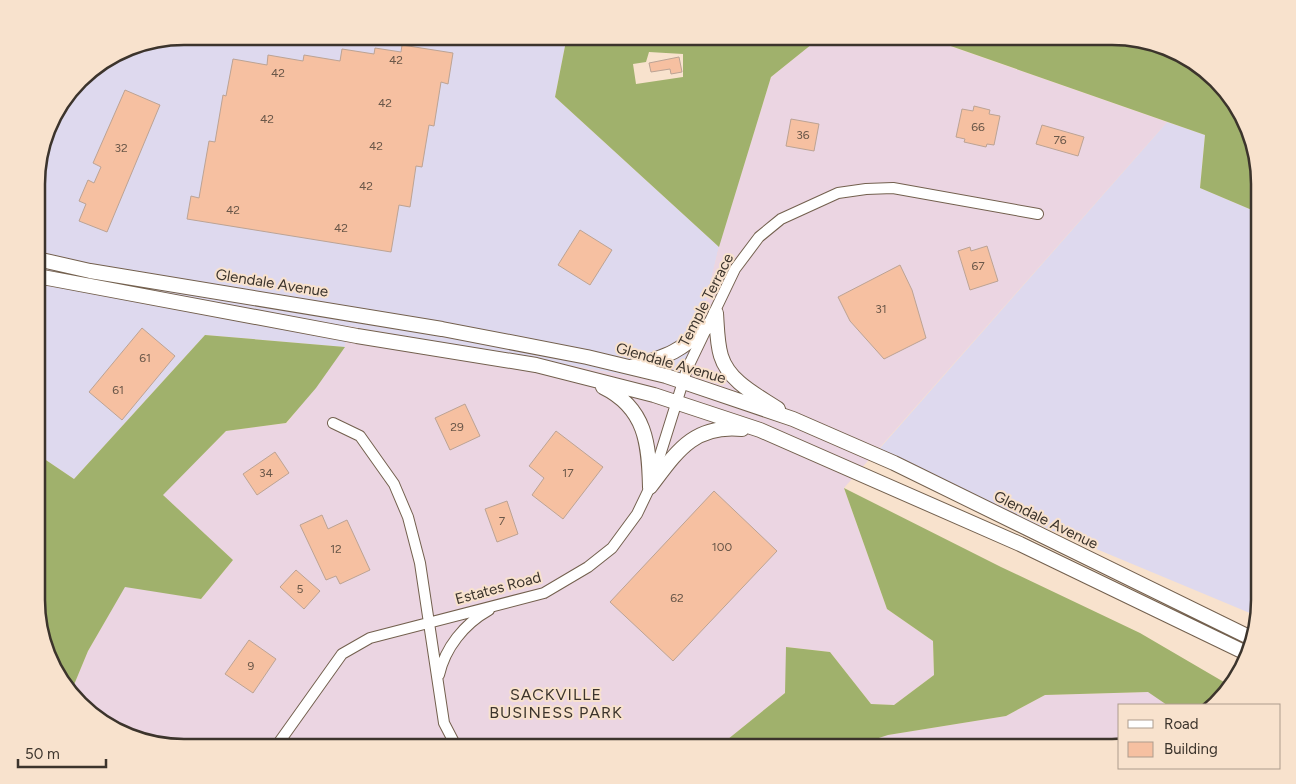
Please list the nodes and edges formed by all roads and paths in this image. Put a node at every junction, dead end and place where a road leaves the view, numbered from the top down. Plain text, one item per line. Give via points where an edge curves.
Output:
1 (1038, 214) dead end
2 (45, 261) edge
3 (45, 277) edge
4 (713, 318) junction
5 (631, 367) junction
6 (582, 378) junction
7 (682, 382) junction
8 (676, 402) junction
9 (793, 419) junction
10 (333, 422) dead end
11 (760, 430) junction
12 (650, 487) junction
13 (499, 604) junction
14 (429, 622) junction
15 (1246, 636) edge
16 (1242, 651) edge
17 (438, 681) junction
18 (281, 739) edge
19 (452, 739) edge

1 - 4 street, Temple Terrace via 893,188 838,193 781,219 759,237 735,269
2 - 5 main road, Glendale Avenue via 90,271 415,324
3 - 6 main road via 338,333 536,365
4 - 5 main road via 687,345 665,357
4 - 7 street, Temple Terrace
4 - 9 main road via 725,366 739,383
5 - 7 main road, Glendale Avenue
6 - 8 main road
6 - 12 main road via 627,402 640,422 649,450
7 - 8 street, Temple Terrace
7 - 9 main road, Glendale Avenue
8 - 11 main road
8 - 12 street, Estates Road
9 - 15 main road, Glendale Avenue via 894,463
10 - 14 street via 360,436 394,484 408,516 420,563
11 - 12 main road via 718,428 693,437
11 - 16 main road via 1020,544
12 - 13 street, Estates Road via 637,514 612,548 588,567 544,593
13 - 14 street, Estates Road
13 - 17 street via 471,622 457,638 443,659
14 - 17 street
14 - 18 street, Estates Road via 370,638 342,654
17 - 19 street via 444,723

